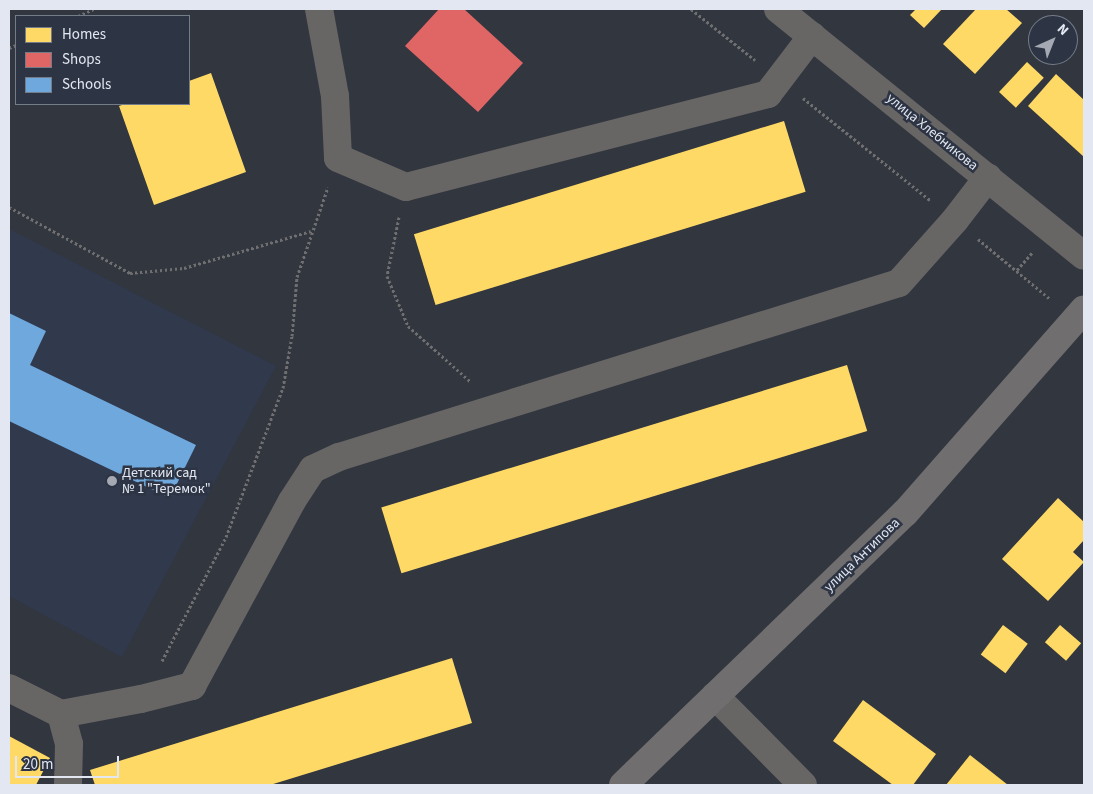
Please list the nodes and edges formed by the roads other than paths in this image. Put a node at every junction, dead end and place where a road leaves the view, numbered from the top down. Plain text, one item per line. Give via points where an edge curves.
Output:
1 (319, 9) edge
2 (778, 9) edge
3 (812, 36) junction
4 (988, 177) junction
5 (1084, 256) edge
6 (1079, 315) edge
7 (9, 688) edge
8 (715, 696) junction
9 (61, 714) junction
10 (68, 785) edge
11 (622, 785) edge
12 (803, 785) edge

1 - 3 street via 336,96 338,158 406,187 768,94
2 - 3 street, улица Хлебникова
3 - 4 street, улица Хлебникова
4 - 5 street, улица Хлебникова
4 - 9 street via 899,283 339,457 313,469 292,501 192,686 141,700
6 - 8 main road, улица Антипова via 905,513
7 - 9 street
8 - 11 main road, улица Антипова
8 - 12 street
9 - 10 street via 69,744

